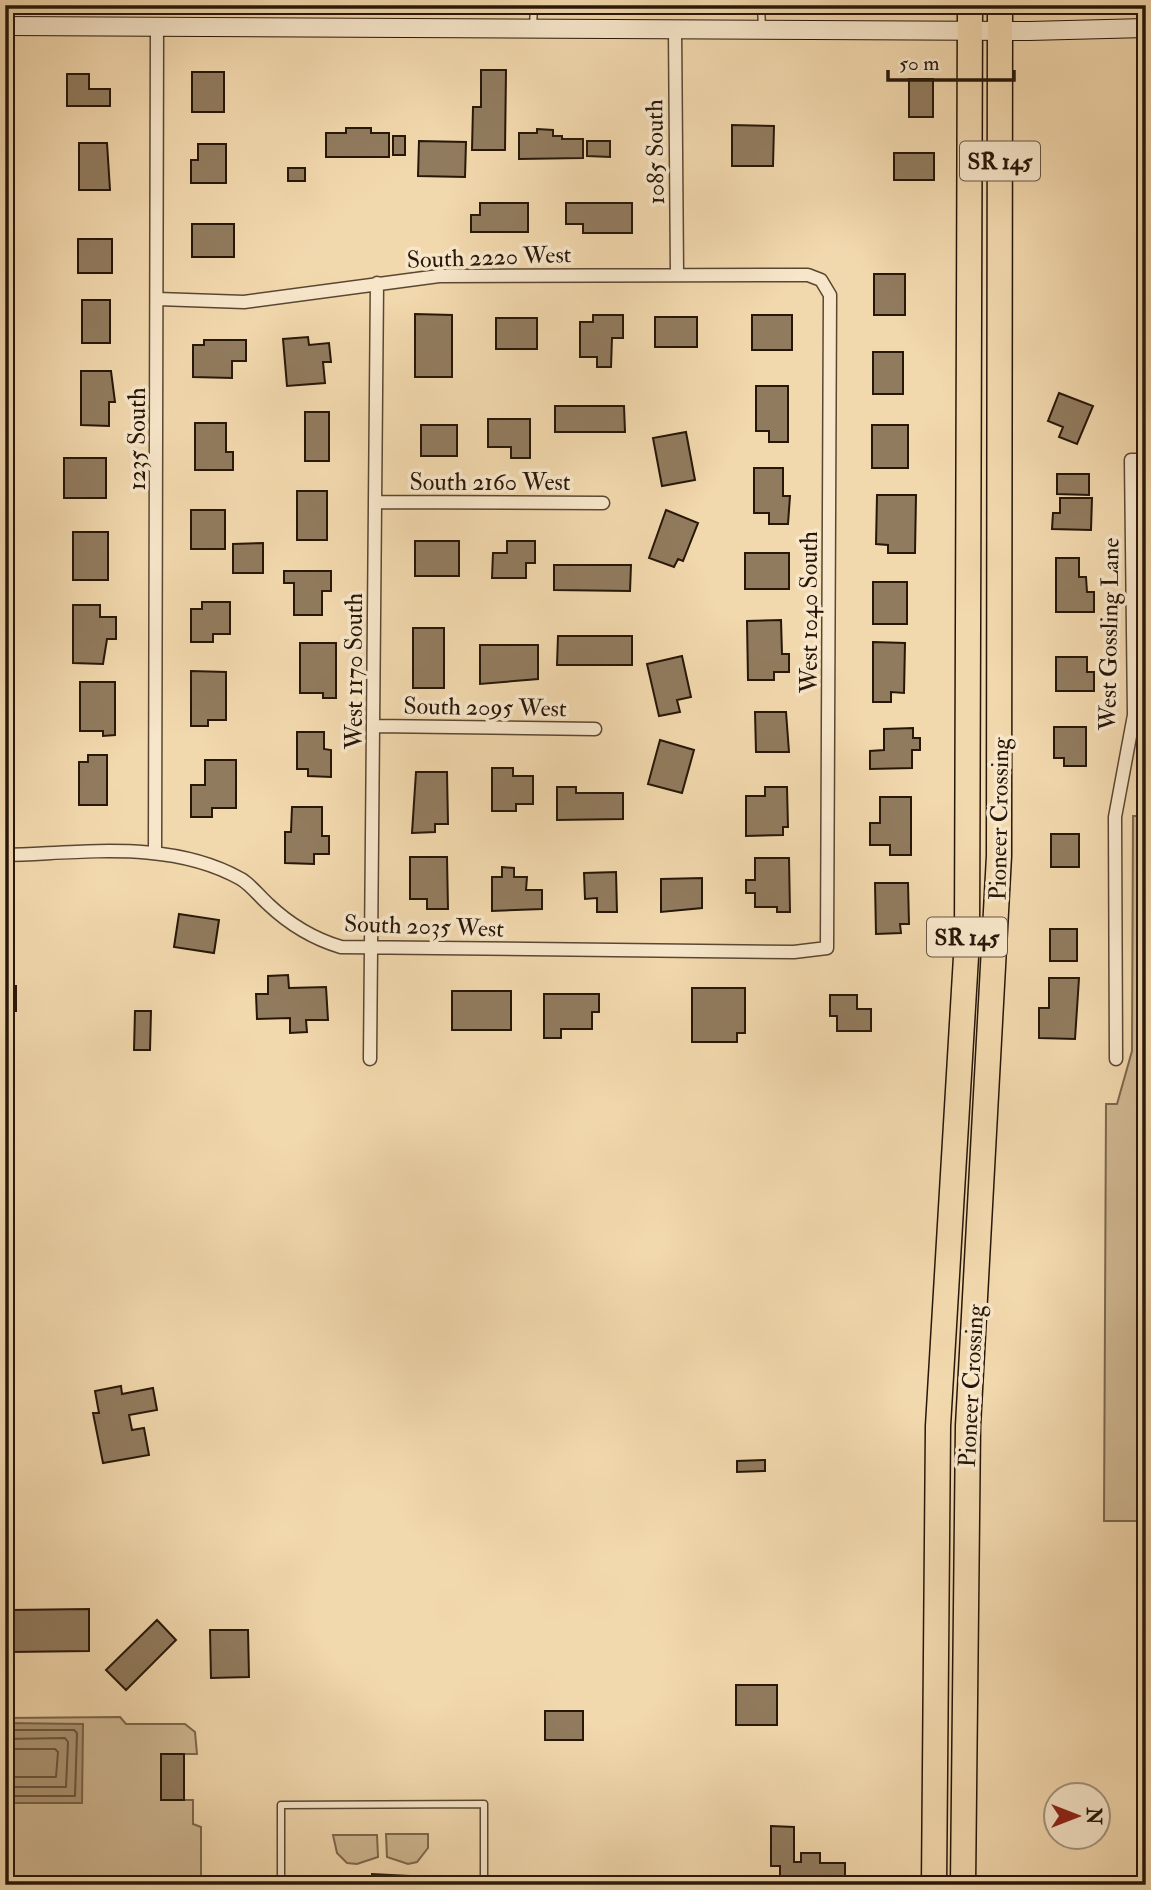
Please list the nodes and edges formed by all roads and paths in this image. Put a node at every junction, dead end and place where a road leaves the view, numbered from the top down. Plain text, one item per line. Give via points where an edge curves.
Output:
1 (534, 5) edge
2 (761, 5) edge
3 (970, 5) edge
4 (1000, 5) edge
5 (5, 26) edge
6 (157, 26) junction
7 (533, 28) junction
8 (1146, 28) edge
9 (674, 29) junction
10 (762, 30) junction
11 (970, 31) junction
12 (1000, 31) junction
13 (677, 275) junction
14 (821, 279) joint
15 (377, 283) junction
16 (159, 299) junction
17 (1146, 460) edge
18 (376, 502) junction
19 (603, 503) dead end
20 (1140, 715) edge
21 (375, 726) junction
22 (595, 729) dead end
23 (155, 852) junction
24 (5, 855) edge
25 (372, 948) junction
26 (827, 948) joint
27 (370, 1059) dead end
28 (1116, 1059) dead end
29 (281, 1885) edge
30 (484, 1885) edge
31 (934, 1885) edge
32 (963, 1885) edge

1 - 7 lane
2 - 10 lane
3 - 11 highway, Pioneer Crossing / SR 145
4 - 12 highway, Pioneer Crossing / SR 145
5 - 6 main road
6 - 7 main road
6 - 16 street, 1235 South
7 - 9 main road
8 - 12 main road
9 - 10 main road
9 - 13 street, 1085 South
10 - 11 main road
11 - 12 main road
11 - 31 highway, Pioneer Crossing / SR 145 via 967,940 939,1414
12 - 32 highway, Pioneer Crossing / SR 145 via 999,856 968,1426
13 - 14 street, South 2220 West via 808,275
13 - 15 street, South 2220 West via 439,276
14 - 26 street, West 1040 South via 830,295
15 - 16 street, South 2220 West via 244,302
15 - 18 street, West 1170 South
16 - 23 street, 1235 South
17 - 20 street, West Gossling Lane via 1130,460
18 - 19 street, South 2160 West
18 - 21 street, West 1170 South
20 - 28 street, West Gossling Lane via 1115,817
21 - 22 street, South 2095 West
21 - 25 street, West 1170 South
23 - 24 street, South 2035 West
23 - 25 street, South 2035 West via 198,859 243,880 315,939 341,947
25 - 26 street, South 2035 West via 794,953
25 - 27 street, West 1170 South
29 - 30 lane via 281,1805 484,1804

